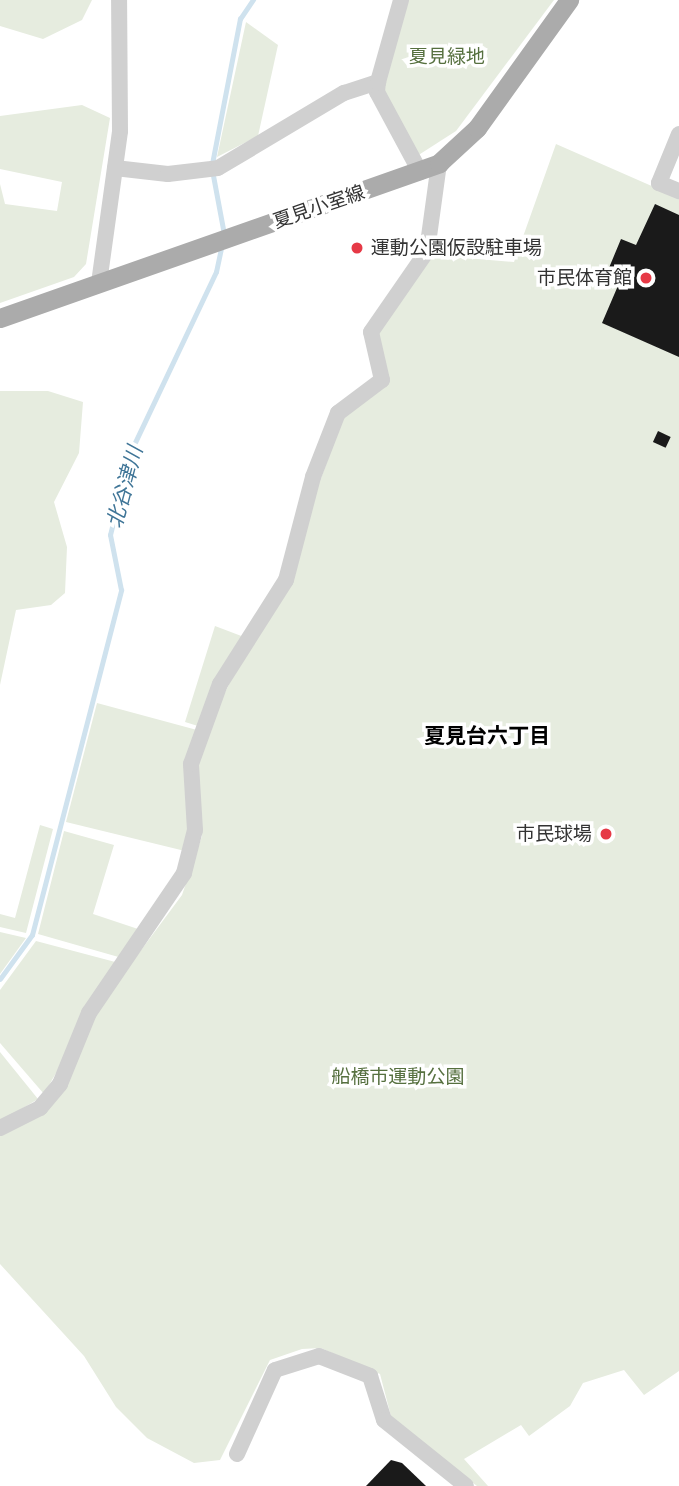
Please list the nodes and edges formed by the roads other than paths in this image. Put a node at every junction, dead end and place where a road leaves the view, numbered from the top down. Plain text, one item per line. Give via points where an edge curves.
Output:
1 (119, 0) edge
2 (401, 0) edge
3 (569, 0) edge
4 (378, 82) junction
5 (679, 134) edge
6 (439, 163) junction
7 (115, 168) junction
8 (420, 172) junction
9 (679, 191) edge
10 (99, 283) junction
11 (0, 318) edge
12 (0, 1128) edge
13 (237, 1454) dead end
14 (466, 1486) edge

1 - 7 street
2 - 4 street
3 - 6 main road, 夏見小室線 via 477,128
4 - 7 street via 344,93 212,169
4 - 8 street
5 - 9 street via 659,183
6 - 8 main road, 夏見小室線
6 - 12 street via 428,251 372,332 382,380 338,413 313,477 286,580 220,684 195,753 189,774 195,830 184,873 89,1013 50,1098
7 - 10 street
8 - 10 main road, 夏見小室線
10 - 11 main road, 夏見小室線
13 - 14 street via 280,1364 319,1356 370,1376 384,1420

